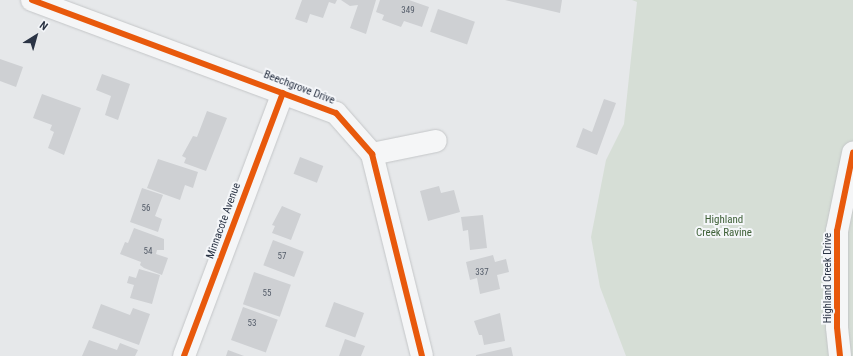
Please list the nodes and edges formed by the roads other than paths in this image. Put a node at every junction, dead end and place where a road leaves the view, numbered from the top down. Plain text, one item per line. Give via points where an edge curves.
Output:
1 (32, 0) edge
2 (283, 93) junction
3 (436, 141) dead end
4 (853, 153) edge
5 (372, 154) junction
6 (184, 356) edge
7 (422, 356) edge
8 (840, 356) edge

1 - 2 street, Beechgrove Drive
2 - 5 street, Beechgrove Drive via 336,113
2 - 6 street, Minnacote Avenue
3 - 5 street
4 - 8 street, Highland Creek Drive via 837,231 837,327
5 - 7 street, Beechgrove Drive

